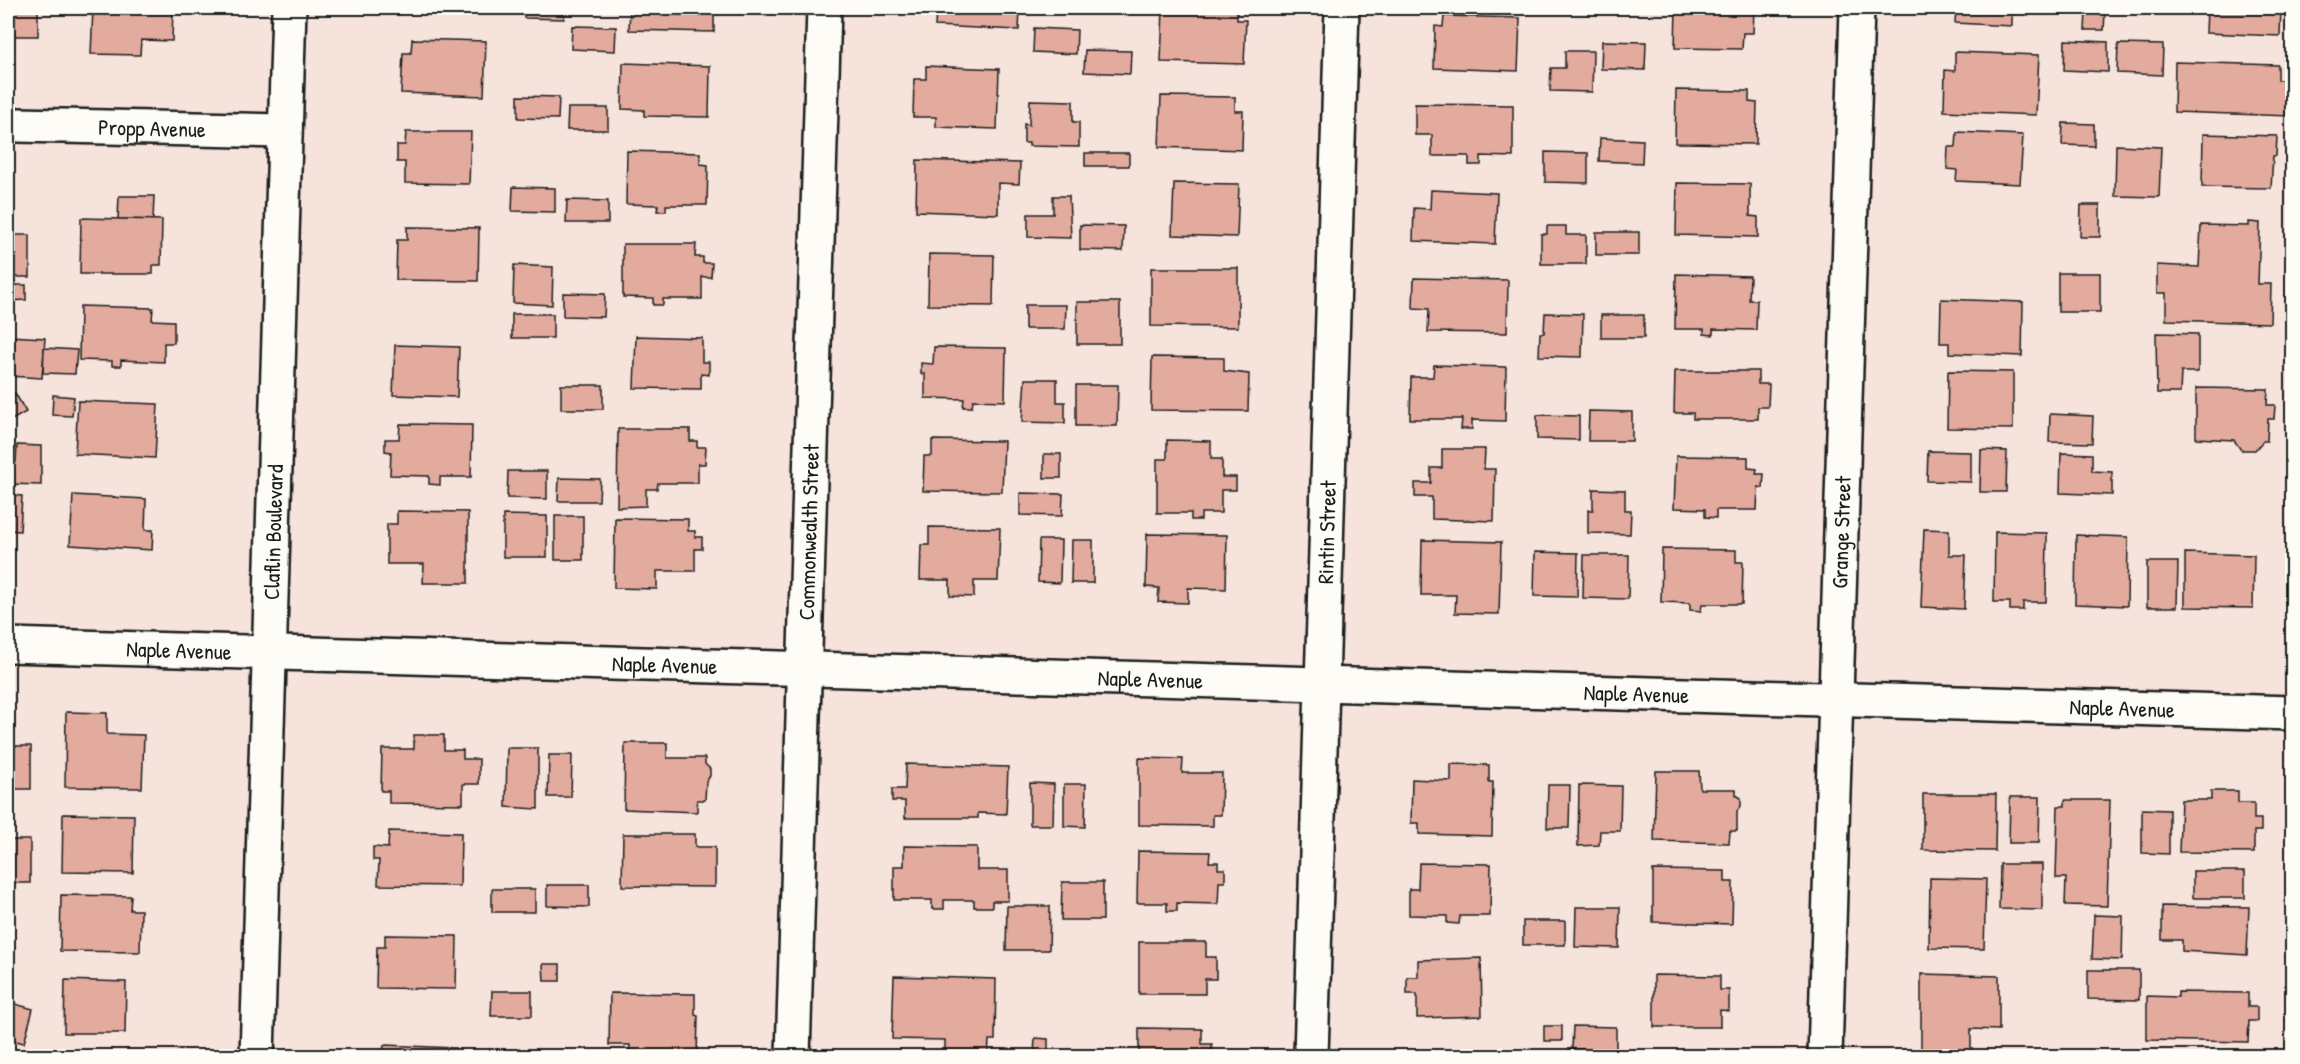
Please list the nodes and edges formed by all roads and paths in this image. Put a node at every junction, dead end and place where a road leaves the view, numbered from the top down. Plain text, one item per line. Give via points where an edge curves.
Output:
1 (289, 8) edge
2 (824, 8) edge
3 (1342, 8) edge
4 (1857, 8) edge
5 (18, 125) dead end
6 (285, 131) junction
7 (8, 645) edge
8 (270, 653) junction
9 (803, 668) junction
10 (1322, 684) junction
11 (1836, 699) junction
12 (2292, 713) edge
13 (257, 1056) edge
14 (793, 1056) edge
15 (1311, 1056) edge
16 (1825, 1056) edge

1 - 6 street, Claflin Boulevard
2 - 9 street, Commonwealth Street
3 - 10 street, Rintin Street
4 - 11 street, Grange Street
5 - 6 street, Propp Avenue
6 - 8 street, Claflin Boulevard
7 - 8 street, Naple Avenue
8 - 9 street, Naple Avenue
8 - 13 street, Claflin Boulevard
9 - 10 street, Naple Avenue
9 - 14 street, Commonwealth Street
10 - 11 street, Naple Avenue
10 - 15 street, Rintin Street
11 - 12 street, Naple Avenue
11 - 16 street, Grange Street

